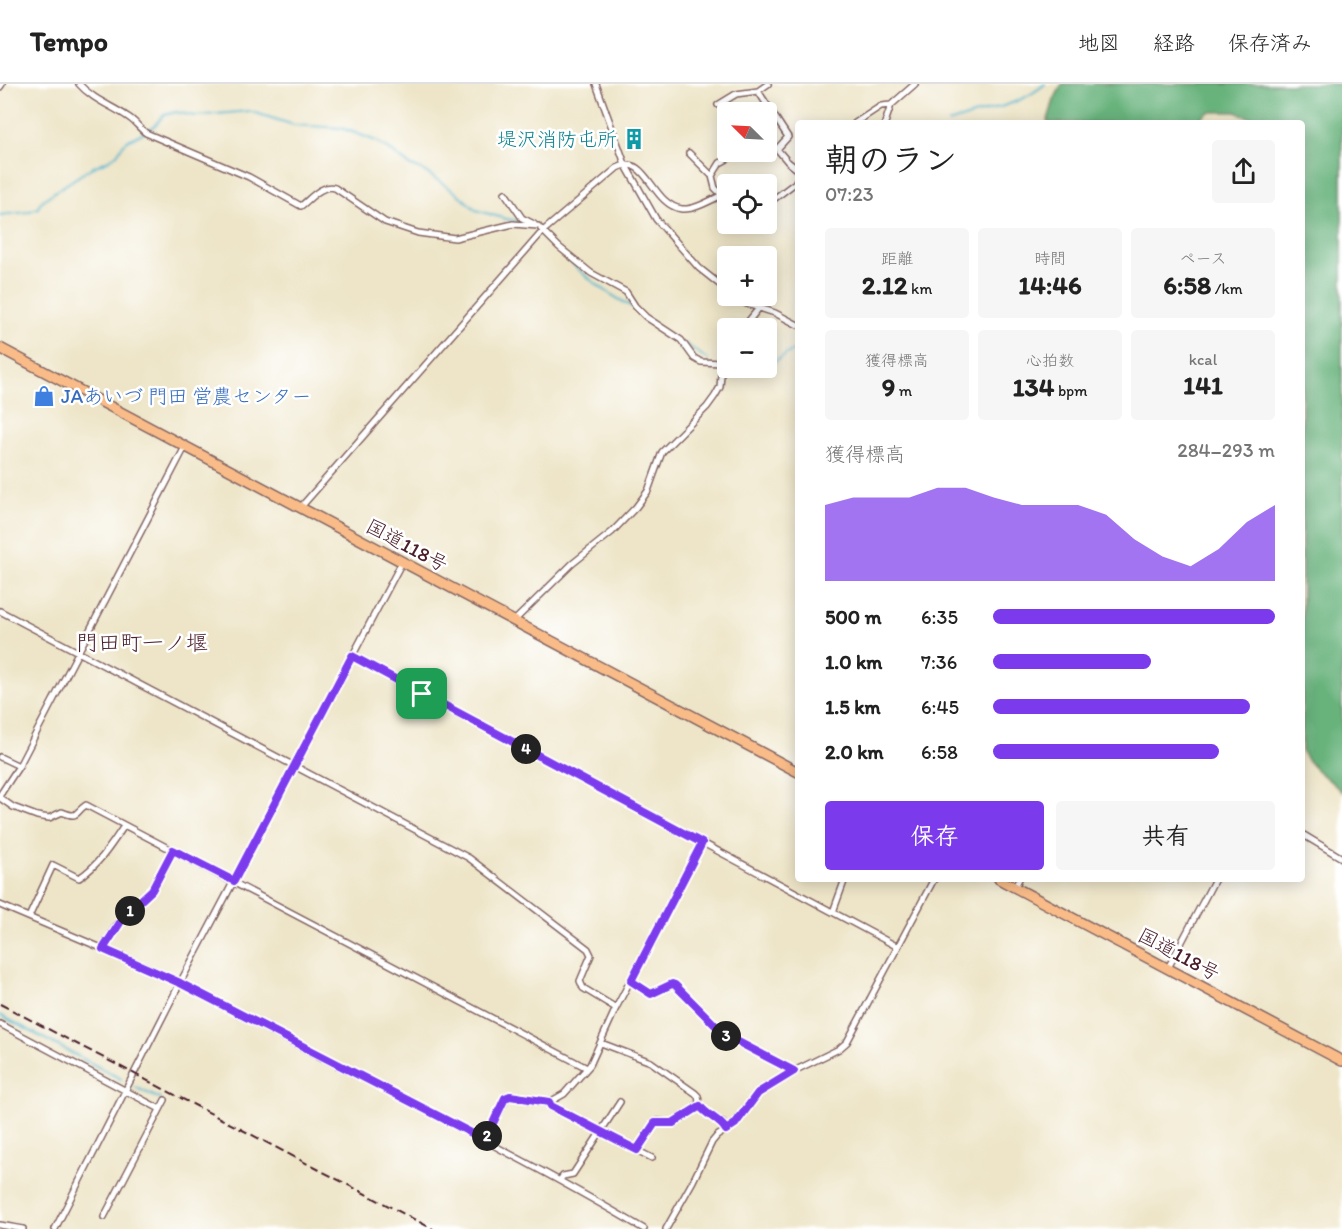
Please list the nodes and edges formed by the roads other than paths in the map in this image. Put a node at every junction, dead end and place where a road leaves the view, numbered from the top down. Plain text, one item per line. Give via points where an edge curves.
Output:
1 (79, 84) edge
2 (596, 84) edge
3 (768, 84) edge
4 (915, 84) edge
5 (758, 91) junction
6 (723, 102) edge
7 (891, 105) junction
8 (860, 120) edge
9 (886, 120) edge
10 (689, 153) dead end
11 (722, 162) edge
12 (625, 164) junction
13 (795, 169) edge
14 (712, 176) junction
15 (795, 183) edge
16 (717, 190) edge
17 (505, 193) dead end
18 (717, 197) edge
19 (777, 197) edge
20 (540, 228) junction
21 (717, 282) edge
22 (753, 306) edge
23 (759, 308) junction
24 (751, 318) edge
25 (795, 323) edge
26 (0, 348) edge
27 (717, 363) edge
28 (721, 378) edge
29 (185, 447) junction
30 (300, 508) junction
31 (402, 562) junction
32 (0, 611) edge
33 (514, 621) junction
34 (78, 652) junction
35 (352, 656) junction
36 (0, 757) edge
37 (295, 765) junction
38 (19, 766) junction
39 (795, 770) edge
40 (0, 797) edge
41 (124, 826) junction
42 (1305, 836) edge
43 (702, 843) junction
44 (173, 850) junction
45 (1342, 858) edge
46 (234, 881) junction
47 (845, 882) edge
48 (932, 882) edge
49 (1213, 882) edge
50 (1017, 883) edge
51 (0, 906) edge
52 (833, 912) junction
53 (29, 917) junction
54 (898, 947) junction
55 (103, 949) junction
56 (1168, 968) junction
57 (631, 981) junction
58 (180, 983) junction
59 (616, 1008) junction
60 (0, 1024) edge
61 (601, 1043) junction
62 (1342, 1061) edge
63 (587, 1068) junction
64 (794, 1071) junction
65 (125, 1090) junction
66 (165, 1100) dead end
67 (549, 1102) junction
68 (620, 1102) dead end
69 (700, 1106) junction
70 (160, 1108) junction
71 (726, 1130) junction
72 (601, 1131) junction
73 (485, 1140) junction
74 (637, 1150) junction
75 (652, 1158) dead end
76 (560, 1179) junction
77 (104, 1217) dead end
78 (0, 1225) edge
79 (23, 1229) edge
80 (55, 1229) edge
81 (644, 1229) edge
82 (666, 1229) edge

1 - 20 street via 146,133 249,177 301,206 329,186 385,222 418,233 455,238 513,224
2 - 12 street
3 - 5 street
4 - 7 street
5 - 6 street via 736,94
5 - 13 street via 788,137 777,149
7 - 8 street via 881,106
7 - 9 street
10 - 14 street
11 - 14 street
12 - 18 street via 639,168 661,198 674,206 691,208
12 - 20 street
12 - 21 street via 656,219 699,268
14 - 16 street
15 - 19 street
17 - 20 street via 522,218
20 - 27 street via 591,273 626,292 634,306 681,340 694,358
20 - 30 street
22 - 23 street
23 - 24 street
23 - 25 street
26 - 29 highway, 国道118号
28 - 33 street via 708,407 662,452 648,491 636,507
29 - 30 highway, 国道118号
29 - 34 street
30 - 31 highway, 国道118号
31 - 33 highway, 国道118号
31 - 35 street
32 - 34 street
33 - 39 highway, 国道118号
34 - 37 street
34 - 38 street
35 - 37 street
35 - 43 street
36 - 38 street
37 - 46 street
37 - 59 street via 470,858 506,885 588,949 591,955 580,984
38 - 40 street
40 - 41 street via 25,812 49,818 62,812 76,815 86,805
41 - 44 street
41 - 53 street via 113,844 79,878 53,865
42 - 45 street
43 - 52 street
43 - 57 street
44 - 46 street
44 - 55 street via 152,890 125,915
46 - 58 street
46 - 63 street
47 - 52 street
48 - 54 street
49 - 56 street
50 - 56 highway, 国道118号
51 - 53 street
52 - 54 street
53 - 55 street
54 - 64 street via 842,1048
55 - 58 street
56 - 62 highway, 国道118号
57 - 59 street
57 - 64 street via 651,994 675,985 725,1035
58 - 65 street
58 - 73 street
59 - 61 street
60 - 65 street
61 - 63 street
61 - 69 street via 661,1068 695,1093
63 - 67 street via 564,1094
64 - 71 street via 758,1093
65 - 70 street
65 - 80 street
66 - 70 street
67 - 72 street
67 - 73 street via 508,1096
68 - 72 street
69 - 71 street
69 - 74 street via 673,1123 655,1123
70 - 77 street
71 - 82 street via 712,1142
72 - 74 street
72 - 76 street via 573,1174
73 - 76 street
74 - 75 street
76 - 81 street
78 - 79 street

